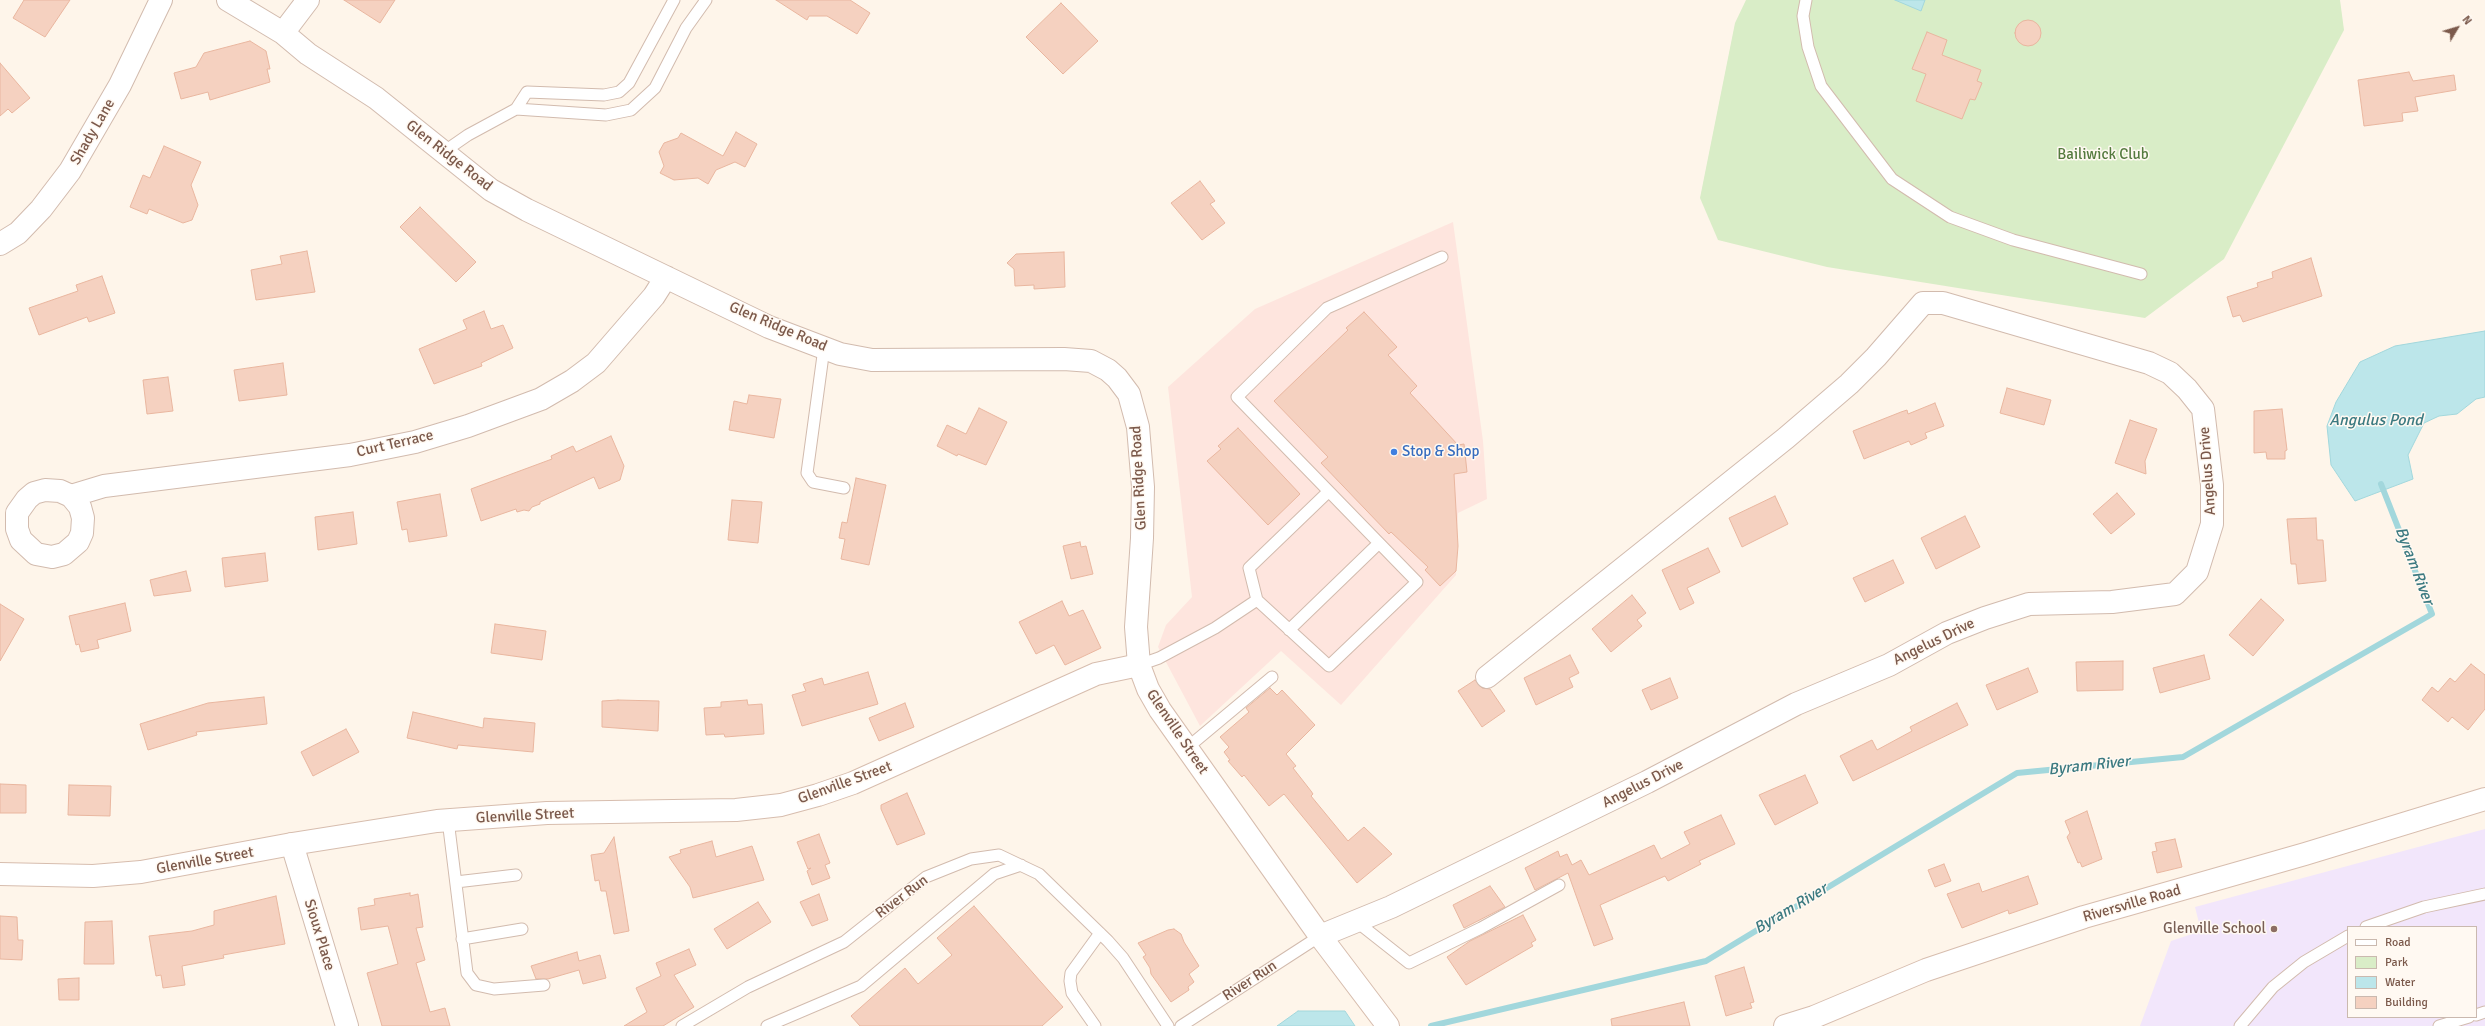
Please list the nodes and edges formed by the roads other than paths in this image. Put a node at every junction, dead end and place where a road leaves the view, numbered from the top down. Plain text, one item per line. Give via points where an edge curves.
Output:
1 (161, 0) edge
2 (228, 0) edge
3 (308, 0) edge
4 (674, 0) edge
5 (706, 0) edge
6 (1806, 0) edge
7 (284, 33) junction
8 (516, 110) junction
9 (442, 153) junction
10 (0, 244) edge
11 (1442, 257) dead end
12 (2141, 274) dead end
13 (666, 278) junction
14 (824, 348) junction
15 (844, 488) dead end
16 (1328, 492) junction
17 (70, 496) dead end
18 (1378, 544) junction
19 (1257, 600) junction
20 (1289, 630) junction
21 (1139, 665) junction
22 (1272, 677) dead end
23 (1487, 677) dead end
24 (1187, 748) junction
25 (2485, 799) edge
26 (448, 820) junction
27 (292, 844) junction
28 (1022, 865) junction
29 (0, 874) edge
30 (516, 875) dead end
31 (456, 882) junction
32 (1559, 885) dead end
33 (2485, 894) edge
34 (1356, 922) junction
35 (2369, 926) edge
36 (522, 929) dead end
37 (1100, 933) junction
38 (1320, 936) junction
39 (2347, 937) edge
40 (462, 939) junction
41 (544, 985) dead end
42 (2466, 1018) edge
43 (347, 1026) edge
44 (682, 1026) edge
45 (767, 1026) edge
46 (1095, 1026) edge
47 (1168, 1026) edge
48 (1181, 1026) edge
49 (1388, 1026) edge
50 (1784, 1026) edge
51 (2240, 1026) edge
52 (2439, 1026) edge

1 - 10 street, Shady Lane via 120,85 70,171 41,209 18,233
2 - 7 street, Glen Ridge Road
3 - 7 street
4 - 8 lane via 629,83 619,92 604,95 527,92
5 - 8 lane via 686,28 655,88 632,110 606,115
6 - 12 lane via 1803,16 1808,47 1821,86 1892,179 1950,217 2013,240
7 - 9 street, Glen Ridge Road via 308,54 376,98
8 - 9 lane via 468,135
9 - 13 street, Glen Ridge Road via 491,190
11 - 16 lane via 1327,308 1237,397
13 - 14 street, Glen Ridge Road via 769,326
13 - 17 street, Curt Terrace via 654,296 596,363 541,399 476,423 415,442 350,455 104,486
14 - 15 lane via 807,474 813,482
14 - 21 street, Glen Ridge Road via 872,360 1091,361 1117,378 1130,394 1138,427 1143,487 1136,627
16 - 18 lane
16 - 19 lane via 1249,568
18 - 20 lane
18 - 20 lane via 1417,582 1329,666
19 - 20 lane
19 - 21 lane via 1215,628
21 - 24 street, Glenville Street via 1160,710
21 - 26 street, Glenville Street via 1096,674 853,783 781,805 736,810 542,814
22 - 24 lane
23 - 34 street, Angelus Drive via 1786,438 1849,384 1881,352 1923,303 1943,303 2149,363 2170,374 2187,389 2203,409 2212,485 2212,524 2197,572 2175,594 2112,602 2029,604 1984,618 1947,633 1888,665 1796,704 1647,782 1391,908
24 - 38 street, Glenville Street
25 - 50 street, Riversville Road via 2084,917 1926,970 1814,1017
26 - 27 street, Glenville Street
26 - 31 lane
27 - 29 street, Glenville Street via 141,872 93,876
27 - 43 street, Sioux Place
28 - 37 lane, River Run via 1039,874
28 - 44 lane, River Run via 999,855 971,859 926,877 844,942 748,987
28 - 45 lane via 994,874 861,986
30 - 31 lane
31 - 40 lane
32 - 34 lane via 1481,928 1409,963
33 - 35 lane via 2424,907
34 - 38 street, Angelus Drive
36 - 40 lane
37 - 46 lane via 1071,973 1070,981 1072,993
37 - 47 lane, River Run via 1123,958
38 - 48 lane, River Run
38 - 49 street, Glenville Street
39 - 51 lane via 2304,962 2273,987
40 - 41 lane via 467,973 476,985 494,989
42 - 52 lane

